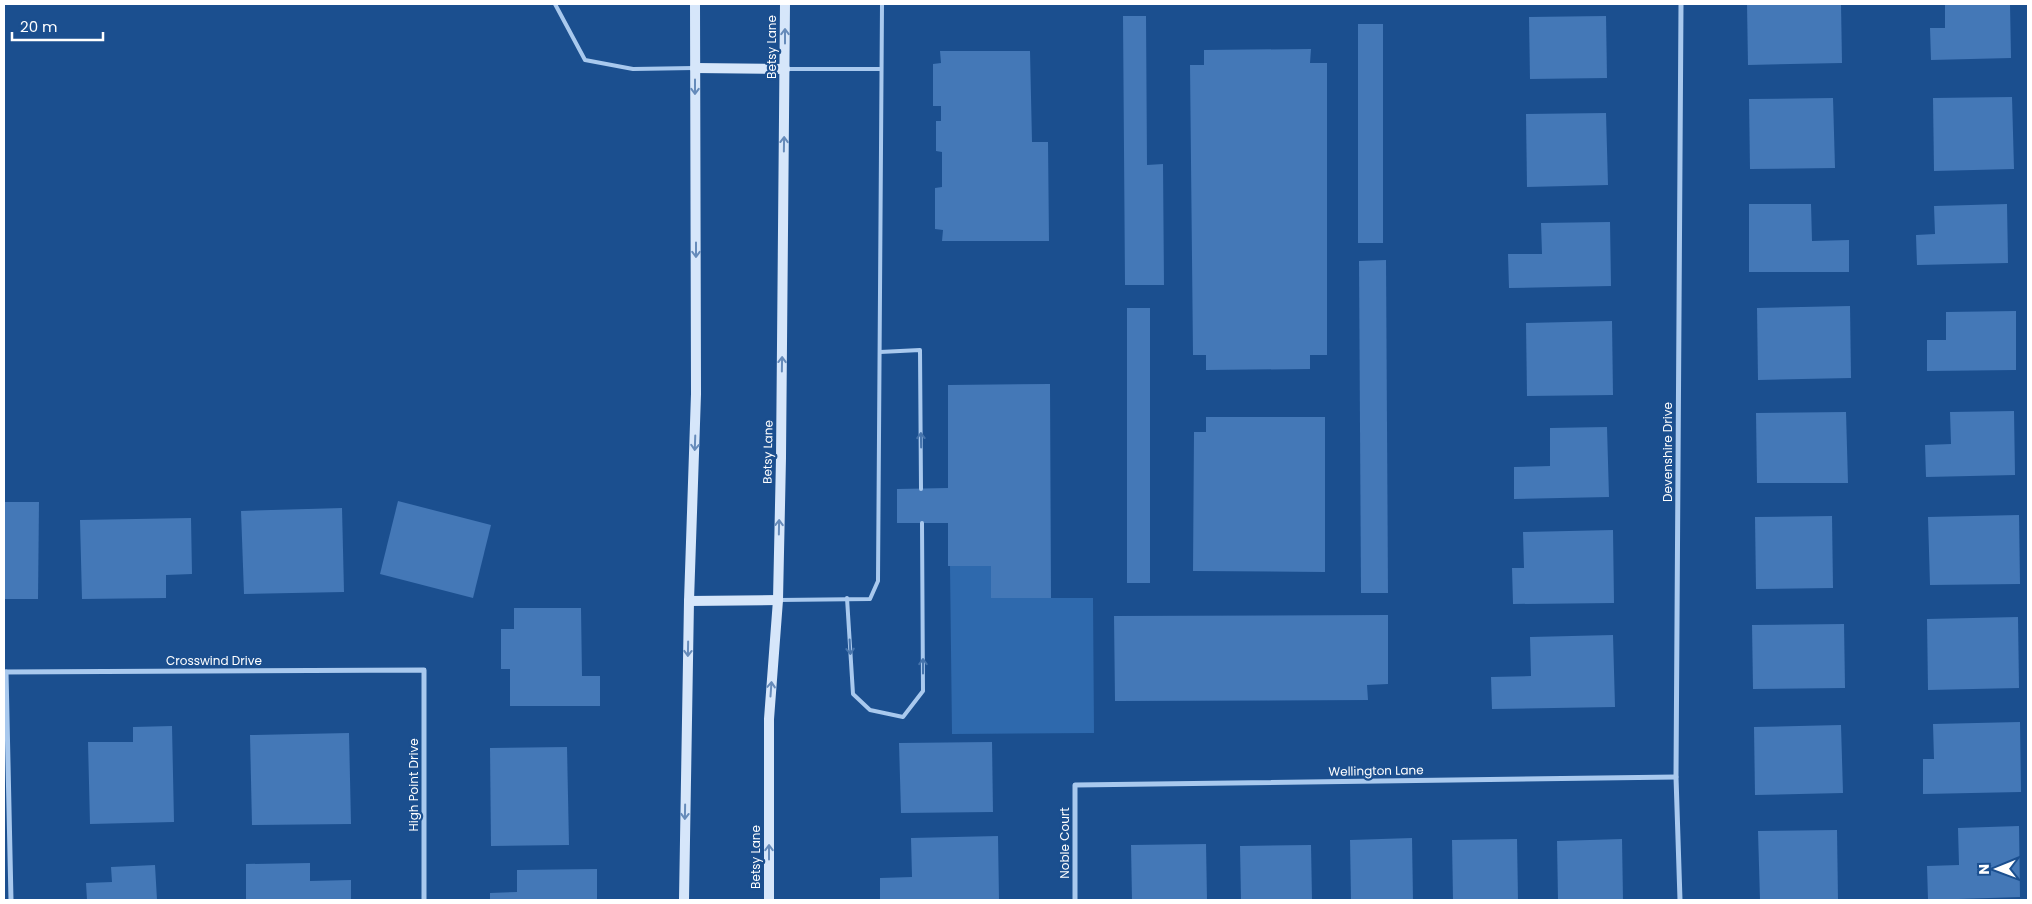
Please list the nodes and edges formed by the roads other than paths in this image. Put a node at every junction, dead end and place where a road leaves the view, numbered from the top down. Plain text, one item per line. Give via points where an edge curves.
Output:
1 (555, 4) edge
2 (695, 4) edge
3 (784, 4) edge
4 (882, 4) edge
5 (1681, 4) edge
6 (695, 68) junction
7 (785, 69) junction
8 (881, 69) junction
9 (880, 352) junction
10 (921, 489) dead end
11 (922, 523) dead end
12 (847, 598) junction
13 (778, 600) junction
14 (689, 601) junction
15 (424, 670) joint
16 (5, 672) edge
17 (1676, 778) junction
18 (1076, 785) joint
19 (11, 900) edge
20 (424, 900) edge
21 (684, 900) edge
22 (769, 900) edge
23 (1075, 900) edge
24 (1680, 900) edge

1 - 6 lane via 585,60 633,69
2 - 6 main road
7 -> 3 main road, Betsy Lane
4 - 8 lane
5 - 17 street, Devenshire Drive
6 - 7 main road
6 -> 14 main road via 696,394
7 - 8 lane
13 -> 7 main road, Betsy Lane
8 - 9 lane
10 -> 9 lane via 920,350
9 - 12 lane via 878,581 870,599
12 -> 11 lane via 853,694 870,710 903,717 923,691
12 - 13 lane
13 - 14 main road
22 -> 13 main road, Betsy Lane via 768,719
14 -> 21 main road
15 - 16 street, Crosswind Drive
15 - 20 street, High Point Drive
16 - 19 street
17 - 18 street, Wellington Lane
17 - 24 street, Devenshire Drive
18 - 23 street, Noble Court

